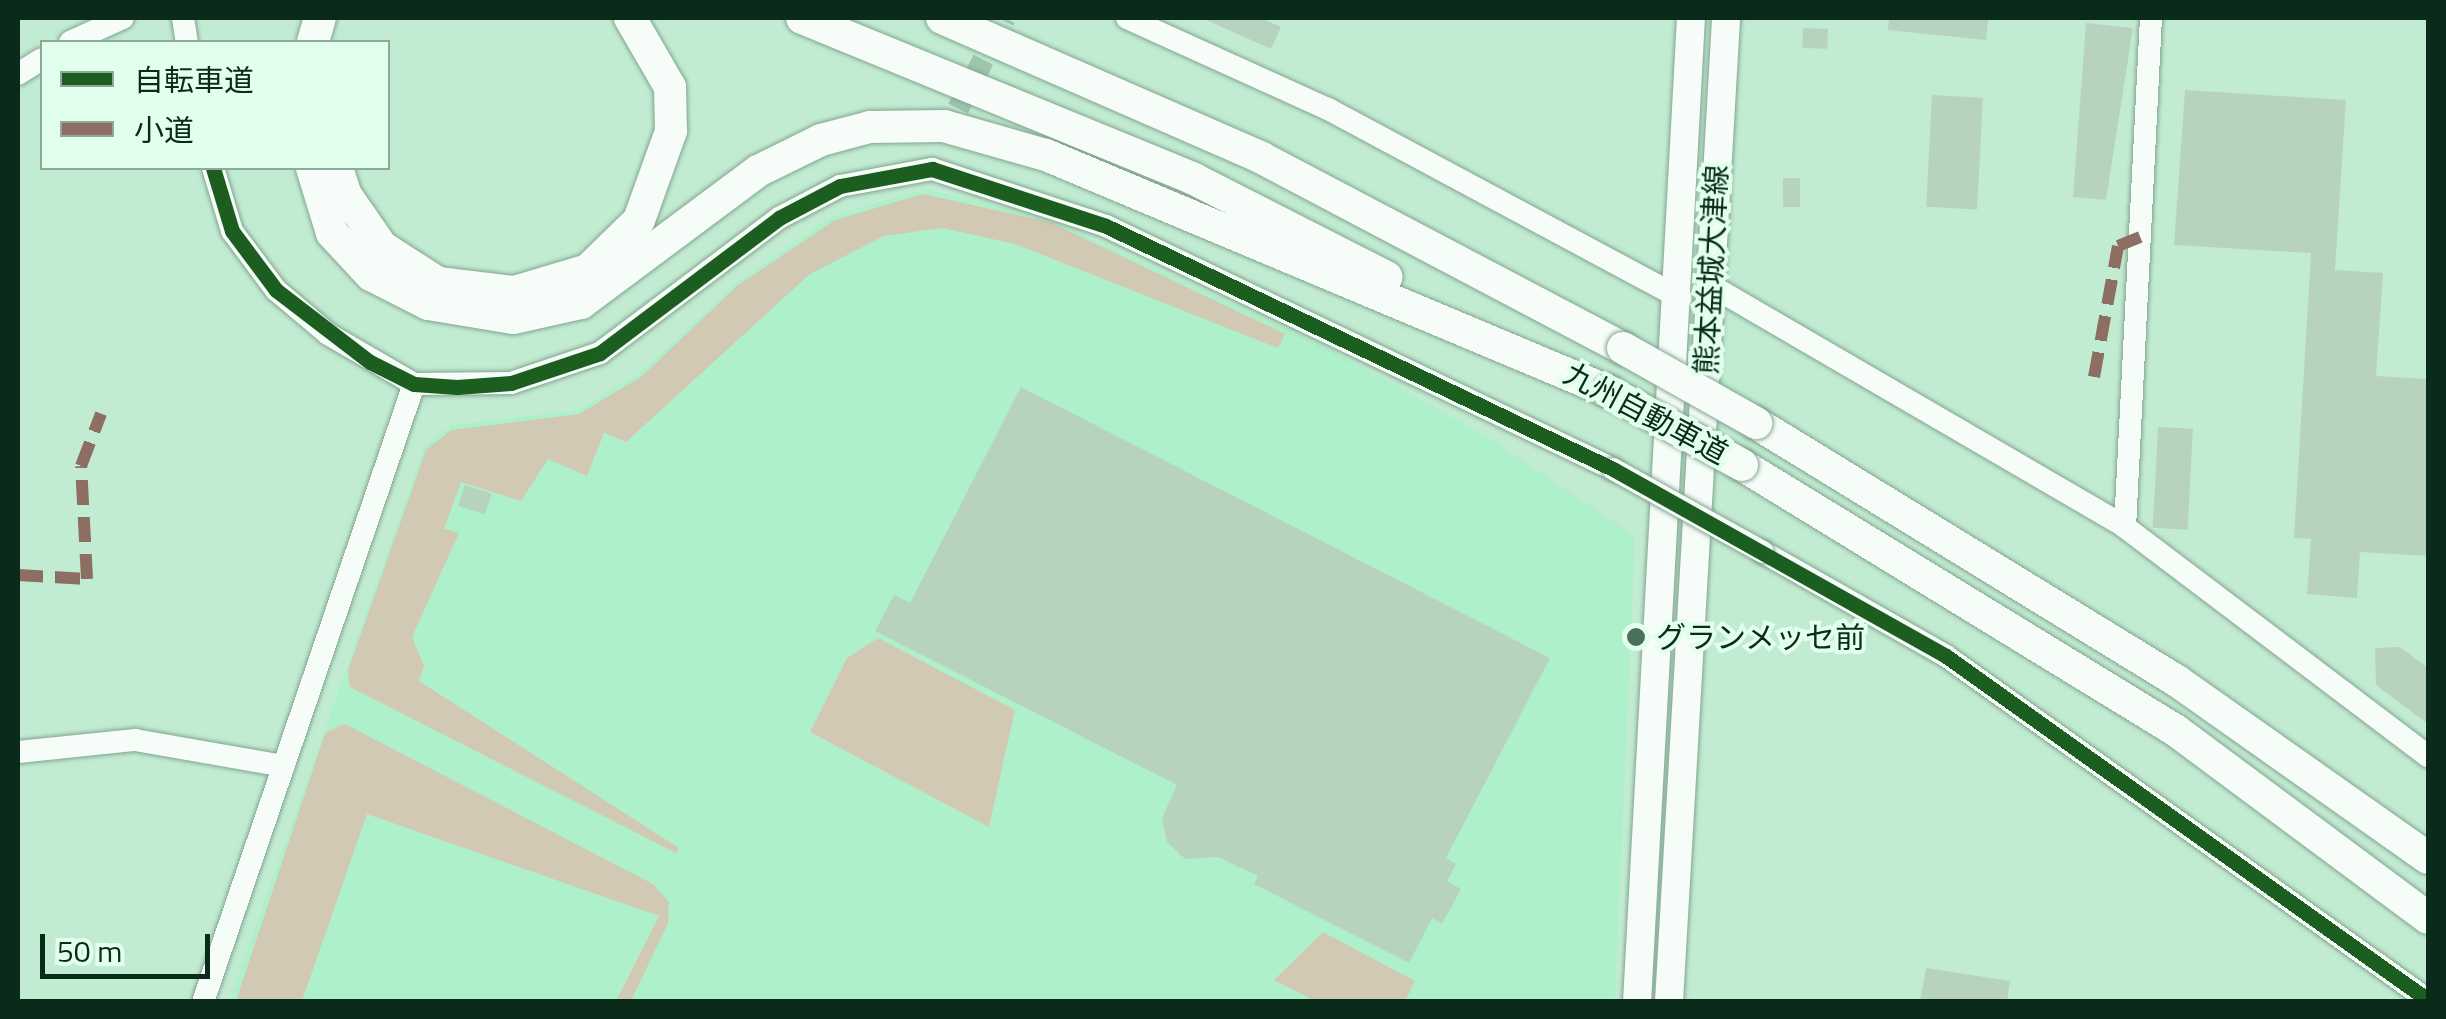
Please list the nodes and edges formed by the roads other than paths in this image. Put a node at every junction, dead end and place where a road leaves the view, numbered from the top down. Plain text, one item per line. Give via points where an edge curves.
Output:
1 (122, 18) edge
2 (630, 18) edge
3 (802, 18) edge
4 (942, 18) edge
5 (1127, 18) edge
6 (1691, 18) edge
7 (1726, 18) edge
8 (2151, 18) edge
9 (74, 40) edge
10 (40, 60) edge
11 (18, 74) edge
12 (942, 141) tunnel mouth
13 (932, 169) junction
14 (214, 170) edge
15 (313, 170) edge
16 (338, 170) edge
17 (1710, 285) junction
18 (1680, 298) junction
19 (414, 384) junction
20 (1608, 391) junction
21 (2125, 527) junction
22 (18, 752) edge
23 (2428, 756) edge
24 (284, 766) junction
25 (2428, 858) edge
26 (2428, 918) edge
27 (2388, 970) junction
28 (2428, 1000) edge
29 (203, 1002) edge
30 (1638, 1002) edge
31 (1669, 1002) edge
32 (2414, 1002) edge

1 - 9 street
2 - 16 highway via 670,86 671,131 639,220 588,270 514,292 438,283 382,247 346,195
3 - 20 highway, 九州自動車道 via 1194,179
4 - 25 highway, 九州自動車道, bridge via 1262,158 1756,423 2176,681
5 - 18 street via 1328,109
6 - 18 main road, 熊本益城大津線
7 - 17 main road, 熊本益城大津線
8 - 21 street
10 - 11 street
12 - 13 street
13 - 19 street via 840,186 779,218 600,353 511,384
13 - 27 street, bridge via 1106,226 1613,469 1946,656
14 - 19 street via 232,231 276,290 328,334
15 - 20 highway via 332,233 372,276 428,304 513,318 581,303 758,170 820,140 870,126 944,126 1046,155
17 - 21 street
17 - 31 main road, 熊本益城大津線
18 - 30 main road, 熊本益城大津線
19 - 24 street
20 - 26 highway, 九州自動車道, bridge via 1742,464 2175,730
21 - 23 street
22 - 24 street via 135,740
24 - 29 street
27 - 28 street
27 - 32 street

